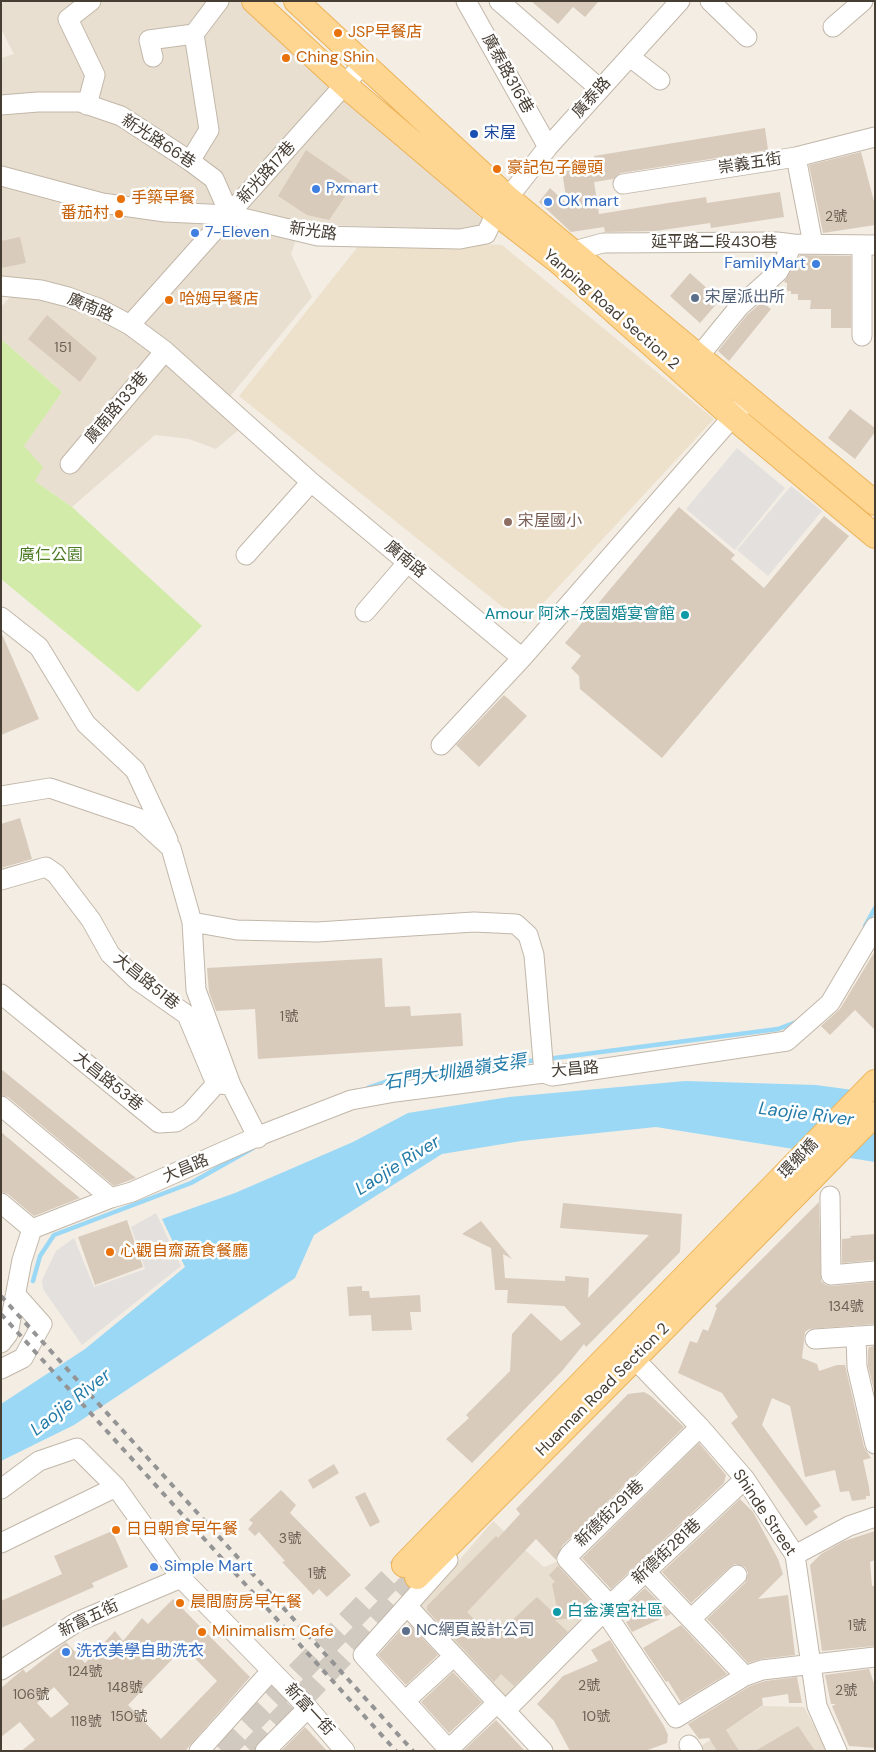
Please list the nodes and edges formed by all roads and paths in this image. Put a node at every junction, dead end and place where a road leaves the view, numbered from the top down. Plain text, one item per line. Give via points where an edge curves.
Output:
1 (91, 1) edge
2 (219, 1) edge
3 (254, 1) edge
4 (296, 1) edge
5 (466, 1) edge
6 (499, 1) edge
7 (680, 1) edge
8 (710, 1) edge
9 (863, 1) edge
10 (833, 27) dead end
11 (194, 34) junction
12 (747, 37) dead end
13 (153, 57) dead end
14 (630, 57) junction
15 (363, 64) junction
16 (660, 80) dead end
17 (346, 86) junction
18 (600, 89) junction
19 (1, 105) edge
20 (87, 105) junction
21 (875, 137) edge
22 (548, 147) junction
23 (796, 157) junction
24 (190, 161) junction
25 (1, 176) edge
26 (623, 184) dead end
27 (502, 205) junction
28 (230, 215) junction
29 (793, 244) junction
30 (813, 244) junction
31 (868, 245) edge
32 (566, 257) junction
33 (1, 286) edge
34 (130, 325) junction
35 (862, 336) dead end
36 (165, 351) junction
37 (699, 356) junction
38 (748, 397) junction
39 (734, 418) junction
40 (70, 464) dead end
41 (311, 482) junction
42 (875, 503) edge
43 (875, 536) edge
44 (246, 555) dead end
45 (408, 562) junction
46 (365, 612) dead end
47 (1, 618) edge
48 (522, 658) junction
49 (441, 745) dead end
50 (1, 796) edge
51 (171, 848) junction
52 (1, 880) edge
53 (192, 922) junction
54 (875, 927) edge
55 (1, 994) edge
56 (548, 1074) junction
57 (875, 1082) edge
58 (224, 1085) junction
59 (1, 1106) edge
60 (875, 1114) edge
61 (258, 1138) junction
62 (766, 1193) joint
63 (830, 1196) dead end
64 (111, 1198) junction
65 (788, 1202) joint
66 (1, 1204) edge
67 (32, 1229) junction
68 (875, 1271) edge
69 (17, 1296) junction
70 (866, 1336) edge
71 (815, 1339) dead end
72 (1, 1343) edge
73 (627, 1351) junction
74 (1, 1369) edge
75 (872, 1421) edge
76 (700, 1428) junction
77 (875, 1444) edge
78 (745, 1479) junction
79 (116, 1487) junction
80 (1, 1488) edge
81 (485, 1494) junction
82 (875, 1517) edge
83 (1, 1543) edge
84 (795, 1555) junction
85 (411, 1571) tunnel mouth
86 (646, 1572) junction
87 (737, 1575) dead end
88 (181, 1578) junction
89 (610, 1605) junction
90 (408, 1607) junction
91 (692, 1618) junction
92 (454, 1656) junction
93 (875, 1657) edge
94 (811, 1663) junction
95 (1, 1670) edge
96 (272, 1671) junction
97 (745, 1676) junction
98 (405, 1701) junction
99 (501, 1707) junction
100 (308, 1708) junction
101 (450, 1750) edge
102 (199, 1751) edge
103 (265, 1751) edge
104 (345, 1751) edge
105 (543, 1751) edge
106 (837, 1751) edge

1 - 20 street via 68,19 96,75
2 - 11 street
3 - 17 main road, Yanping Road Section 2
4 - 15 main road, Yanping Road Section 2
5 - 22 street, 廣泰路316巷
6 - 18 street
7 - 14 street, 廣泰路
8 - 12 street
9 - 10 street
11 - 13 street via 149,40
11 - 24 street via 209,130
14 - 16 street
14 - 18 street, 廣泰路
15 - 17 street, 新光路17巷
15 - 27 main road, Yanping Road Section 2
17 - 27 main road, Yanping Road Section 2
17 - 28 street, 新光路17巷
18 - 22 street, 廣泰路
19 - 20 street, 新光路66巷 via 80,102
20 - 24 street, 新光路66巷 via 121,116
21 - 23 street, 崇義五街
22 - 27 street, 廣泰路
23 - 26 street, 崇義五街
23 - 30 street
24 - 28 street, 新光路66巷 via 214,179
25 - 28 street, 新光路 via 102,203 164,212
27 - 28 street, 新光路 via 486,234 460,239 318,236
27 - 32 main road, Yanping Road Section 2
28 - 34 street, 新光路17巷
29 - 30 street, 延平路二段430巷
29 - 32 street, 延平路二段430巷 via 603,243
29 - 37 street via 778,272 739,306
30 - 31 street, 延平路二段430巷
31 - 35 street
32 - 37 main road, Yanping Road Section 2
32 - 39 main road, Yanping Road Section 2
33 - 34 street, 廣南路 via 68,297
34 - 36 street, 廣南路
36 - 40 street, 廣南路133巷
36 - 41 street, 廣南路
37 - 38 main road, Yanping Road Section 2
38 - 39 street
38 - 42 main road, Yanping Road Section 2
39 - 43 main road, Yanping Road Section 2
39 - 48 street
41 - 44 street
41 - 45 street, 廣南路
45 - 46 street
45 - 48 street, 廣南路
47 - 51 street via 39,647 86,724 135,770
48 - 49 street
50 - 51 street via 50,788 138,818
51 - 53 street
52 - 58 street, 大昌路51巷 via 46,867 56,874 91,920 110,954 138,980 187,1015
53 - 56 street via 237,930 317,932 474,922 516,924 528,935 534,955
53 - 58 street via 196,990
54 - 56 street, 大昌路 via 830,1003 787,1041
55 - 58 street, 大昌路53巷 via 159,1123 176,1122
56 - 61 street, 大昌路 via 545,1080 397,1100
57 - 62 main road, 環鄉橋
58 - 61 street, 大昌路51巷
59 - 64 street
60 - 65 main road, 環鄉橋
61 - 64 street, 大昌路
62 - 73 main road, Huannan Road Section 2
63 - 68 street via 831,1275
64 - 67 street, 大昌路
65 - 73 main road, Huannan Road Section 2
66 - 67 street
67 - 69 street via 22,1260
69 - 72 street via 8,1334
69 - 74 street via 42,1324 23,1358
70 - 71 street
70 - 75 street via 857,1367
73 - 76 street, Shinde Street
73 - 81 main road, Huannan Road Section 2
75 - 77 street
76 - 78 street, Shinde Street
76 - 89 street, 新德街291巷 via 567,1559
78 - 84 street, Shinde Street
78 - 86 street, 新德街281巷
79 - 80 street, 新富一街 via 77,1448 39,1461
79 - 83 street
79 - 88 street, 新富一街
81 - 85 main road, Huannan Road Section 2
81 - 90 street via 471,1534
82 - 84 street via 849,1526
84 - 94 street, Shinde Street
86 - 89 street, 新德街281巷
86 - 91 street
87 - 91 street
88 - 95 street, 新富五街 via 77,1622
88 - 96 street, 新富一街
89 - 97 street via 609,1618 676,1718
89 - 99 street, 新德街281巷
90 - 92 street
90 - 98 street via 362,1655
91 - 97 street
92 - 98 street
92 - 99 street
93 - 94 street
94 - 97 street via 762,1670
94 - 106 street, Shinde Street via 817,1706
96 - 100 street, 新富一街
96 - 102 street
98 - 101 street
99 - 101 street, 新德街281巷
99 - 105 street
100 - 103 street
100 - 104 street, 新富一街

